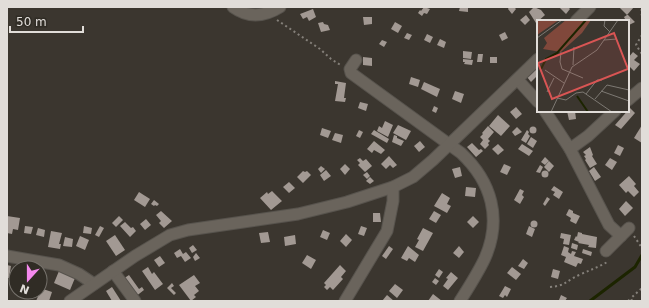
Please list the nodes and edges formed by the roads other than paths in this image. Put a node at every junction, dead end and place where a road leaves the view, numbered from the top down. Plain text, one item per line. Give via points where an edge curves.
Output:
1 (233, 7) edge
2 (590, 7) edge
3 (275, 9) edge
4 (577, 20) edge
5 (356, 60) dead end
6 (537, 61) edge
7 (518, 80) junction
8 (642, 88) edge
9 (629, 99) edge
10 (537, 101) edge
11 (546, 112) edge
12 (615, 112) edge
13 (450, 145) junction
14 (570, 149) junction
15 (394, 187) junction
16 (609, 255) road end
17 (7, 256) edge
18 (113, 271) junction
19 (94, 284) junction
20 (70, 301) edge
21 (135, 301) edge
22 (345, 301) edge
23 (460, 301) edge

1 - 3 street via 244,14 262,15
2 - 4 street
5 - 13 street via 350,69 351,73
6 - 7 street
7 - 10 street
7 - 13 street
8 - 9 street
11 - 14 street
12 - 14 street
13 - 15 street via 422,170
13 - 23 street via 470,161 481,176 493,206 494,218 492,236 484,260
14 - 16 street via 609,225 627,233
15 - 18 street via 298,214 178,232 152,245
15 - 22 street via 387,230
17 - 19 street via 59,265
18 - 19 street
18 - 21 street
19 - 20 street

